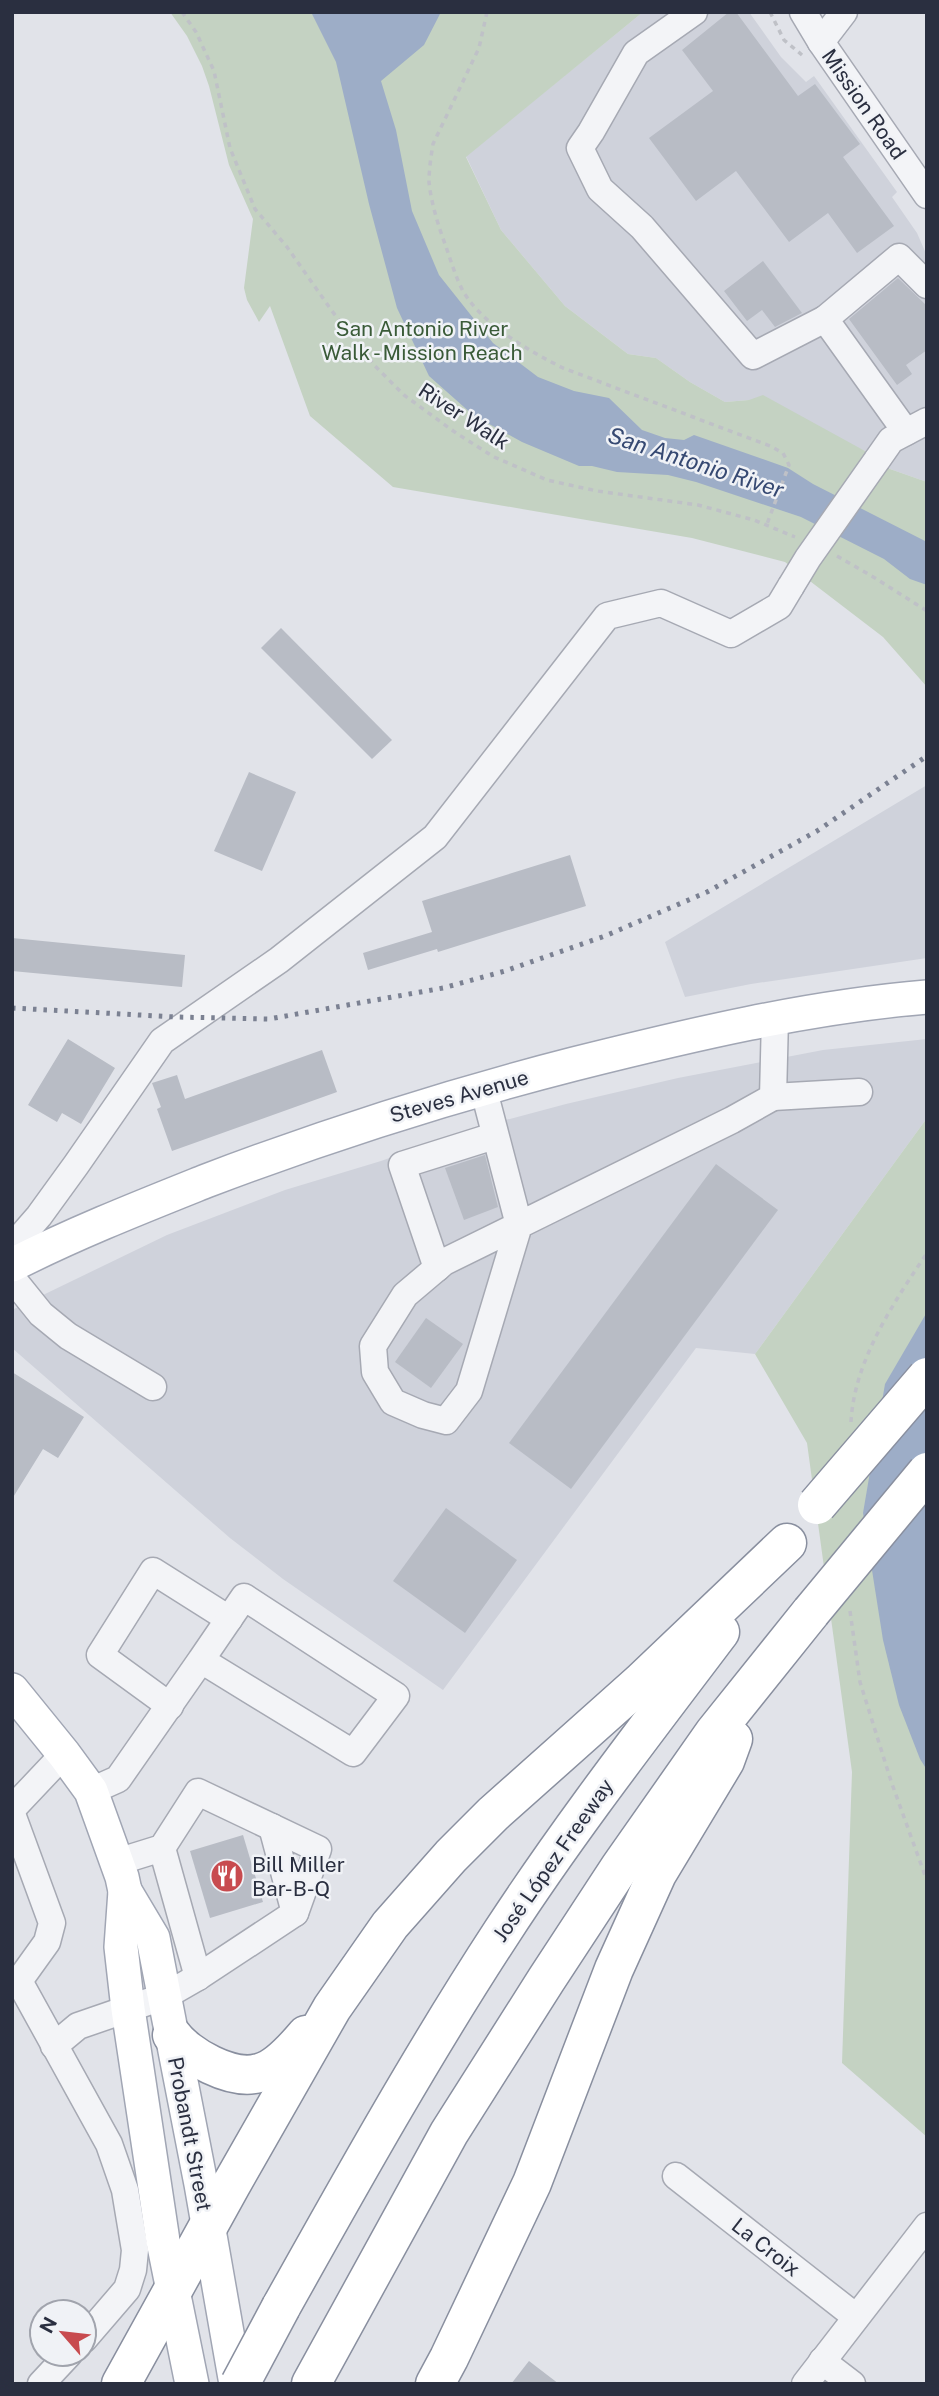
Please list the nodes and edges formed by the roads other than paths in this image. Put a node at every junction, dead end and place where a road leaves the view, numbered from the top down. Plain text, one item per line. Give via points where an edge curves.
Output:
1 (694, 12) edge
2 (803, 12) edge
3 (844, 12) edge
4 (821, 42) junction
5 (927, 195) edge
6 (927, 285) edge
7 (825, 319) junction
8 (917, 426) edge
9 (927, 997) edge
10 (775, 1018) junction
11 (483, 1087) junction
12 (859, 1092) dead end
13 (773, 1097) junction
14 (494, 1136) junction
15 (519, 1225) junction
16 (12, 1247) edge
17 (12, 1265) edge
18 (437, 1268) junction
19 (12, 1278) edge
20 (927, 1377) edge
21 (153, 1387) dead end
22 (927, 1472) edge
23 (787, 1543) junction
24 (229, 1619) junction
25 (201, 1660) junction
26 (755, 1682) junction
27 (12, 1690) edge
28 (170, 1706) junction
29 (64, 1754) junction
30 (91, 1791) junction
31 (12, 1809) edge
32 (12, 1814) edge
33 (272, 1827) junction
34 (162, 1849) junction
35 (121, 1877) junction
36 (295, 1913) junction
37 (198, 1977) junction
38 (16, 1979) edge
39 (165, 1996) junction
40 (332, 2008) junction
41 (128, 2009) junction
42 (172, 2035) junction
43 (54, 2046) junction
44 (676, 2176) dead end
45 (927, 2226) edge
46 (208, 2227) junction
47 (172, 2291) junction
48 (856, 2317) junction
49 (98, 2323) edge
50 (822, 2361) junction
51 (56, 2368) edge
52 (41, 2384) edge
53 (121, 2384) edge
54 (192, 2384) edge
55 (238, 2384) edge
56 (311, 2384) edge
57 (435, 2384) edge
58 (805, 2384) edge
59 (852, 2384) edge

1 - 7 street via 636,54 580,148 600,189 642,228 753,356
2 - 4 street, Mission Road
3 - 4 street
4 - 5 street, Mission Road
6 - 7 street via 899,257
7 - 8 street
8 - 16 street, bridge via 891,440 779,606 731,634 661,603 607,616 435,837 279,960 162,1041 54,1196
9 - 10 main road, Steves Avenue
10 - 11 main road, Steves Avenue
10 - 13 street
11 - 14 street
11 - 17 main road, Steves Avenue via 301,1144
12 - 13 street
13 - 15 street
14 - 15 street
14 - 18 street via 402,1164
15 - 18 street
15 - 18 street via 469,1391 446,1420 393,1402 374,1372 373,1346 405,1295
19 - 21 street via 41,1314 68,1336
20 - 23 highway, José López Freeway, bridge
22 - 26 highway, bridge
23 - 40 highway via 451,1856 390,1925
23 - 55 highway, José López Freeway, bridge via 618,1767 503,1930 422,2060
24 - 25 street
24 - 25 street via 244,1597 396,1696 353,1753
24 - 28 street via 153,1571 100,1655
25 - 28 street
26 - 56 highway via 620,1867 494,2062
26 - 57 highway via 725,1761 657,1874 614,1969 532,2183
27 - 29 main road, Probandt Street
28 - 30 street via 118,1779
29 - 30 main road, Probandt Street
29 - 31 street
30 - 35 main road, Probandt Street
32 - 38 street via 52,1923 47,1942
33 - 34 street via 198,1792
33 - 36 street
33 - 36 street via 318,1849
34 - 35 street
34 - 37 street
35 - 39 main road, Probandt Street via 153,1938
35 - 41 main road, Probandt Street via 121,1947
36 - 37 street
37 - 39 street
38 - 43 street
39 - 41 street
39 - 42 main road, Probandt Street
40 - 42 highway via 286,2057 259,2073 213,2067 179,2046
40 - 46 highway
41 - 43 street via 78,2026
41 - 47 main road, Probandt Street
42 - 46 main road, Probandt Street
43 - 49 street via 109,2144 125,2190 135,2250 127,2289
44 - 48 street, La Croix
45 - 48 street
46 - 47 highway
46 - 55 main road, Probandt Street
47 - 53 highway
47 - 54 main road, Probandt Street
48 - 50 street
50 - 58 street
50 - 59 street
51 - 52 street

